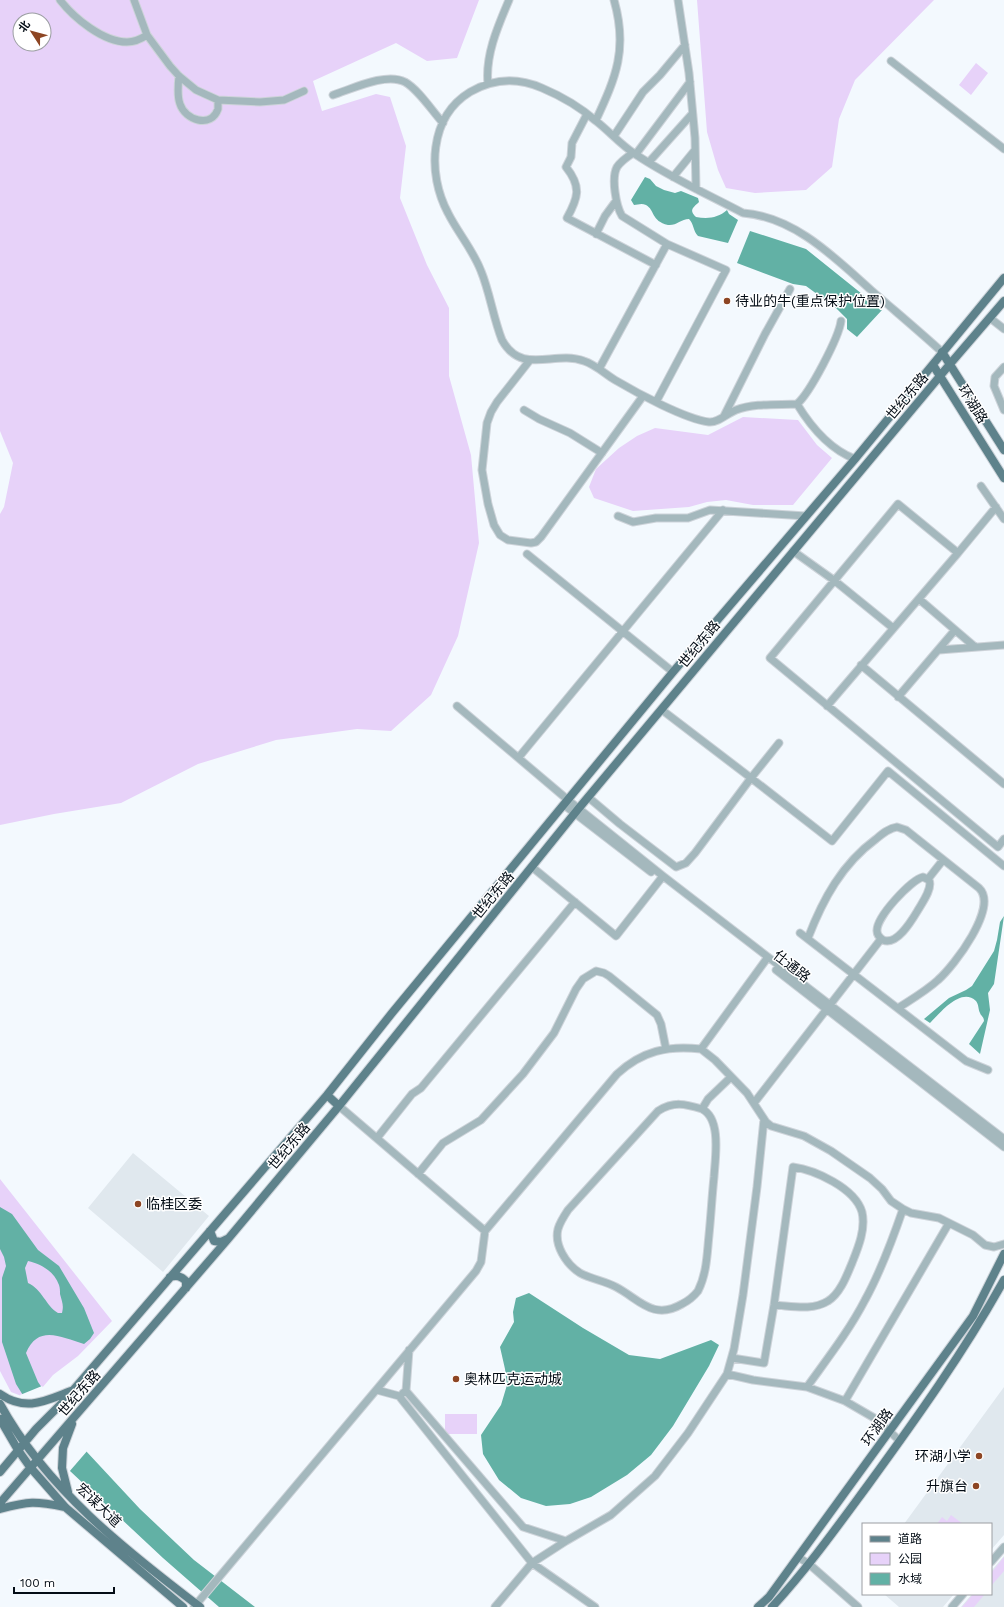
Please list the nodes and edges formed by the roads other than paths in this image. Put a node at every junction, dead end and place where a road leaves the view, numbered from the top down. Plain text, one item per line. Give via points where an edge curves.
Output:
1 (60, 0) edge
2 (134, 0) edge
3 (508, 0) edge
4 (614, 0) edge
5 (678, 0) edge
6 (147, 35) junction
7 (685, 45) junction
8 (891, 61) dead end
9 (179, 76) junction
10 (690, 82) junction
11 (488, 84) junction
12 (304, 91) dead end
13 (333, 95) dead end
14 (218, 100) junction
15 (587, 114) junction
16 (692, 114) junction
17 (596, 120) junction
18 (443, 123) junction
19 (614, 136) junction
20 (1004, 149) edge
21 (695, 150) junction
22 (635, 154) junction
23 (649, 162) junction
24 (673, 177) junction
25 (696, 189) junction
26 (616, 201) junction
27 (596, 234) junction
28 (668, 244) junction
29 (656, 265) junction
30 (1004, 278) edge
31 (790, 288) dead end
32 (1004, 301) edge
33 (990, 318) junction
34 (841, 321) dead end
35 (1004, 329) edge
36 (942, 352) junction
37 (530, 360) junction
38 (950, 364) junction
39 (933, 365) junction
40 (1004, 367) edge
41 (599, 369) junction
42 (940, 376) junction
43 (643, 396) junction
44 (656, 402) junction
45 (797, 404) junction
46 (524, 410) dead end
47 (1004, 410) edge
48 (724, 416) junction
49 (1004, 450) edge
50 (602, 454) junction
51 (855, 458) junction
52 (1004, 478) edge
53 (981, 486) dead end
54 (996, 507) junction
55 (723, 510) junction
56 (618, 516) dead end
57 (806, 516) junction
58 (1004, 519) edge
59 (793, 551) junction
60 (958, 553) junction
61 (527, 554) dead end
62 (835, 581) junction
63 (919, 599) junction
64 (893, 628) junction
65 (955, 630) junction
66 (623, 632) junction
67 (1004, 645) edge
68 (975, 647) junction
69 (939, 650) junction
70 (861, 665) junction
71 (673, 672) junction
72 (898, 697) junction
73 (457, 706) dead end
74 (827, 706) junction
75 (662, 710) junction
76 (779, 743) dead end
77 (519, 757) junction
78 (751, 778) junction
79 (1004, 784) edge
80 (588, 797) junction
81 (566, 802) junction
82 (577, 811) junction
83 (1004, 839) edge
84 (943, 860) junction
85 (1004, 866) edge
86 (532, 867) junction
87 (662, 878) junction
88 (928, 879) junction
89 (575, 902) junction
90 (800, 933) dead end
91 (808, 938) junction
92 (881, 939) junction
93 (766, 959) junction
94 (854, 974) junction
95 (828, 1007) junction
96 (898, 1008) junction
97 (666, 1049) junction
98 (701, 1049) junction
99 (988, 1070) dead end
100 (731, 1077) junction
101 (327, 1095) junction
102 (754, 1103) junction
103 (339, 1106) junction
104 (702, 1109) junction
105 (764, 1119) junction
106 (377, 1138) junction
107 (1004, 1139) edge
108 (1004, 1147) edge
109 (418, 1174) junction
110 (903, 1209) junction
111 (949, 1223) junction
112 (210, 1231) junction
113 (485, 1231) junction
114 (228, 1239) junction
115 (1004, 1244) edge
116 (1004, 1254) edge
117 (170, 1277) junction
118 (1004, 1280) edge
119 (186, 1288) junction
120 (774, 1305) junction
121 (409, 1350) junction
122 (732, 1358) junction
123 (727, 1374) junction
124 (807, 1387) junction
125 (377, 1390) junction
126 (72, 1391) junction
127 (406, 1391) junction
128 (0, 1394) edge
129 (399, 1396) junction
130 (845, 1401) junction
131 (0, 1404) edge
132 (0, 1419) edge
133 (72, 1422) junction
134 (891, 1431) junction
135 (900, 1441) junction
136 (25, 1442) junction
137 (18, 1450) junction
138 (37, 1458) junction
139 (30, 1467) junction
140 (0, 1472) edge
141 (69, 1495) junction
142 (0, 1503) edge
143 (65, 1507) junction
144 (0, 1509) edge
145 (566, 1541) junction
146 (1004, 1547) edge
147 (798, 1557) junction
148 (992, 1561) edge
149 (532, 1563) junction
150 (809, 1564) junction
151 (962, 1595) edge
152 (197, 1606) edge
153 (183, 1607) edge
154 (495, 1607) edge
155 (595, 1607) edge
156 (758, 1607) edge
157 (772, 1607) edge
158 (858, 1607) edge
159 (952, 1607) edge

1 - 6 street via 86,25 111,40 128,42
2 - 6 street
3 - 11 street via 489,57
4 - 17 street via 620,21 619,58 611,88
5 - 7 street
6 - 9 street
7 - 10 street
7 - 19 street via 643,92
8 - 20 street
9 - 14 street via 196,90
9 - 14 street via 180,104 188,116 196,120 210,119 218,109
10 - 16 street
10 - 22 street
11 - 15 street via 503,80 528,83
11 - 18 street via 461,98
12 - 14 street via 273,102
13 - 18 street via 382,79 396,79 412,87
15 - 17 street
15 - 27 street via 572,143 571,157 566,167 572,174 577,193 574,205 566,218
16 - 21 street
16 - 23 street
17 - 19 street
18 - 37 street via 436,146 434,167 443,202 478,264 504,344 519,358
19 - 22 street
21 - 24 street
21 - 25 street
22 - 23 street
22 - 26 street via 626,157 615,172
23 - 24 street
24 - 25 street
25 - 36 street via 744,213 783,224 819,245
26 - 27 street
26 - 28 street via 622,216
27 - 29 street
28 - 29 street
28 - 44 street via 726,270
29 - 41 street
30 - 36 main road, 世纪东路
31 - 48 street
32 - 33 main road, 世纪东路
33 - 35 street
33 - 38 main road, 世纪东路
34 - 45 street via 816,377
36 - 38 main road, 环湖路
36 - 39 main road, 世纪东路
37 - 41 street via 571,358 585,361
37 - 50 street via 497,402 487,423 482,470 492,520 500,536 517,542 531,543 538,540
38 - 42 main road, 世纪东路
38 - 49 main road, 环湖路
39 - 42 main road, 环湖路
39 - 51 main road, 世纪东路
40 - 47 street via 995,377 994,386
41 - 43 street
42 - 52 main road, 环湖路
42 - 59 main road, 世纪东路
43 - 44 street
43 - 50 street
44 - 48 street via 706,422 713,422
45 - 48 street via 751,407
45 - 51 street via 806,420 819,434 844,454
46 - 50 street via 570,433
51 - 57 main road, 世纪东路
53 - 54 street
54 - 58 street
54 - 60 street
55 - 56 street via 710,510 688,518 656,518 633,522
55 - 57 street
55 - 66 street
57 - 71 main road, 世纪东路
59 - 62 street
59 - 75 main road, 世纪东路
60 - 62 street via 898,504
60 - 63 street
61 - 66 street
62 - 64 street
62 - 74 street via 770,658
63 - 64 street
63 - 65 street
64 - 70 street
65 - 68 street
65 - 69 street
66 - 71 street
66 - 77 street
67 - 68 street
68 - 69 street
69 - 72 street
70 - 72 street
70 - 74 street
71 - 81 main road, 世纪东路
72 - 79 street
73 - 77 street, 仕通路
74 - 83 street via 998,847
75 - 78 street
75 - 80 main road, 世纪东路
76 - 78 street
77 - 81 street, 仕通路
78 - 80 street via 686,864 676,867
78 - 85 street via 832,841 888,771
80 - 82 main road, 世纪东路
81 - 82 street, 仕通路
81 - 101 main road, 世纪东路
82 - 86 main road, 世纪东路
82 - 87 street, 仕通路
84 - 88 street
84 - 91 street via 902,828 895,827 885,832 863,849 843,872 824,900
84 - 96 street via 982,892 985,900 982,914 962,951 945,972 934,984
86 - 89 street
86 - 103 main road, 世纪东路
87 - 89 street via 616,936
87 - 93 street, 仕通路
88 - 92 street via 930,886 910,923 895,939
88 - 92 street via 923,876 919,878 889,907 877,926 877,934
89 - 106 street
90 - 91 street
91 - 94 street
92 - 94 street
93 - 95 street, 仕通路
93 - 98 street
94 - 95 street
94 - 96 street
95 - 102 street
95 - 107 street, 仕通路
95 - 108 street, 仕通路
96 - 99 street via 966,1061
97 - 98 street
97 - 109 street via 657,1015 609,976 600,972 591,973 580,982 554,1033 523,1074 481,1120 445,1141
97 - 113 street via 645,1054 617,1074
98 - 100 street
100 - 102 street via 747,1092
100 - 104 street via 708,1099
101 - 103 main road
101 - 112 main road, 世纪东路
102 - 105 street
103 - 106 street
103 - 114 main road, 世纪东路
104 - 104 street via 673,1104 658,1111 568,1210 558,1229 560,1248 572,1267 656,1310 677,1307 687,1302 697,1292 706,1268 716,1152 713,1123 709,1114
105 - 110 street via 771,1126 804,1136 831,1151 870,1178 891,1201
105 - 122 street via 744,1288
106 - 109 street
109 - 113 street
110 - 111 street
110 - 124 street via 891,1244 864,1302
111 - 115 street via 973,1235 985,1245
111 - 130 street
112 - 114 main road via 214,1241
112 - 117 main road, 世纪东路
113 - 121 street via 481,1262 476,1271
114 - 119 main road, 世纪东路
116 - 134 main road, 环湖路 via 973,1316
117 - 119 main road via 183,1277
117 - 126 main road, 世纪东路
118 - 135 main road, 环湖路 via 977,1327
119 - 133 main road, 世纪东路
120 - 120 street via 793,1166 806,1168 837,1185 858,1204 862,1213 860,1242 849,1271 834,1297 816,1307
120 - 122 street via 764,1364
121 - 125 street
121 - 127 street
122 - 123 street
123 - 124 street
123 - 145 street via 688,1433 655,1476 611,1516
124 - 130 street
125 - 129 street
125 - 152 street
126 - 128 main road via 31,1404 12,1402
126 - 136 main road, 世纪东路
127 - 129 street
127 - 145 street via 523,1527
129 - 149 street
130 - 134 street
131 - 136 main road, 宏谋大道
132 - 137 main road, 宏谋大道
133 - 138 main road, 世纪东路
133 - 141 main road via 63,1448 62,1468
134 - 135 street
134 - 147 main road, 环湖路
135 - 150 main road, 环湖路
136 - 137 main road, 世纪东路
136 - 138 main road, 宏谋大道
137 - 139 main road, 宏谋大道
137 - 140 main road, 世纪东路
138 - 139 main road, 世纪东路
138 - 141 main road, 宏谋大道
139 - 142 main road, 世纪东路
139 - 143 main road, 宏谋大道
141 - 152 main road, 宏谋大道 via 110,1534
143 - 144 main road via 29,1502
143 - 153 main road, 宏谋大道
145 - 149 street
146 - 148 street
147 - 150 street
147 - 156 main road, 环湖路
149 - 154 street
149 - 155 street
150 - 157 main road, 环湖路
150 - 158 street
151 - 159 street

